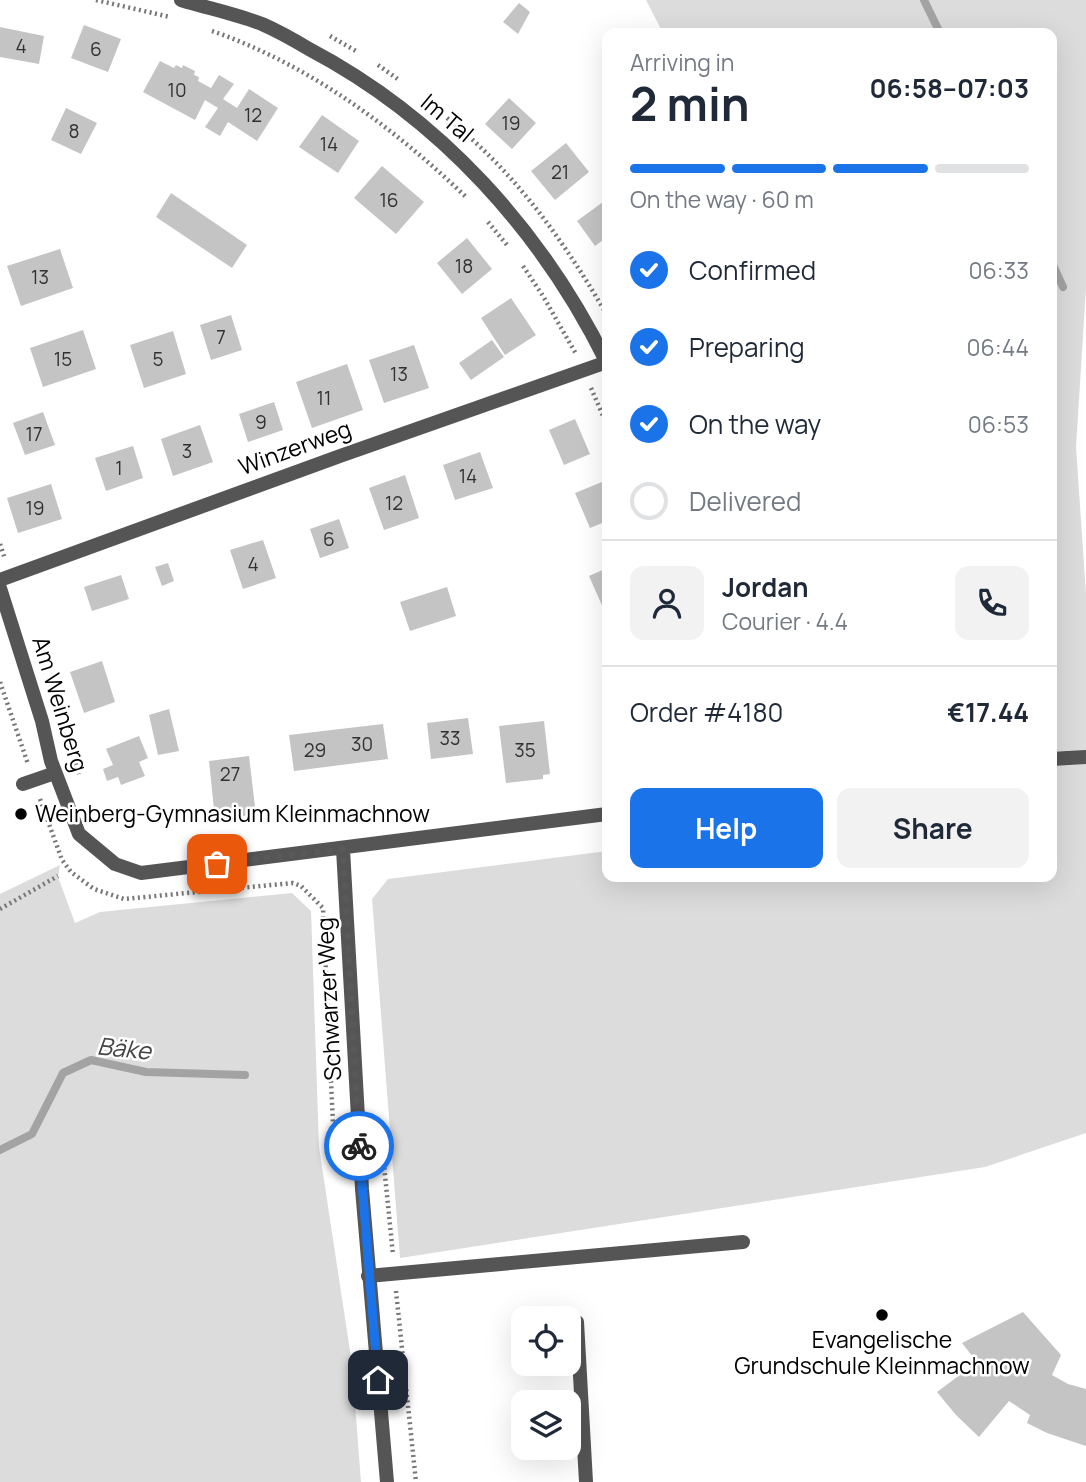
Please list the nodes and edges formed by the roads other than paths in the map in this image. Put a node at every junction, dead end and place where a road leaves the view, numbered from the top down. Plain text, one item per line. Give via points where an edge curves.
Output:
1 (181, 0) edge
2 (602, 353) edge
3 (602, 364) edge
4 (6, 578) edge
5 (0, 588) edge
6 (1086, 757) edge
7 (1057, 759) edge
8 (55, 773) junction
9 (23, 783) dead end
10 (602, 815) edge
11 (343, 849) junction
12 (743, 1242) dead end
13 (369, 1276) junction
14 (580, 1376) edge
15 (387, 1482) edge
16 (586, 1482) edge

1 - 2 street, Im Tal via 284,35 336,63 412,117 470,167 522,225 575,301
3 - 4 street, Winzerweg
5 - 8 street, Am Weinberg
6 - 7 street
8 - 9 street
8 - 11 street, Am Weinberg via 79,834 115,864 141,873
10 - 11 street, Am Weinberg
11 - 13 street, Schwarzer Weg
12 - 13 street
13 - 15 street, Schwarzer Weg
14 - 16 street

